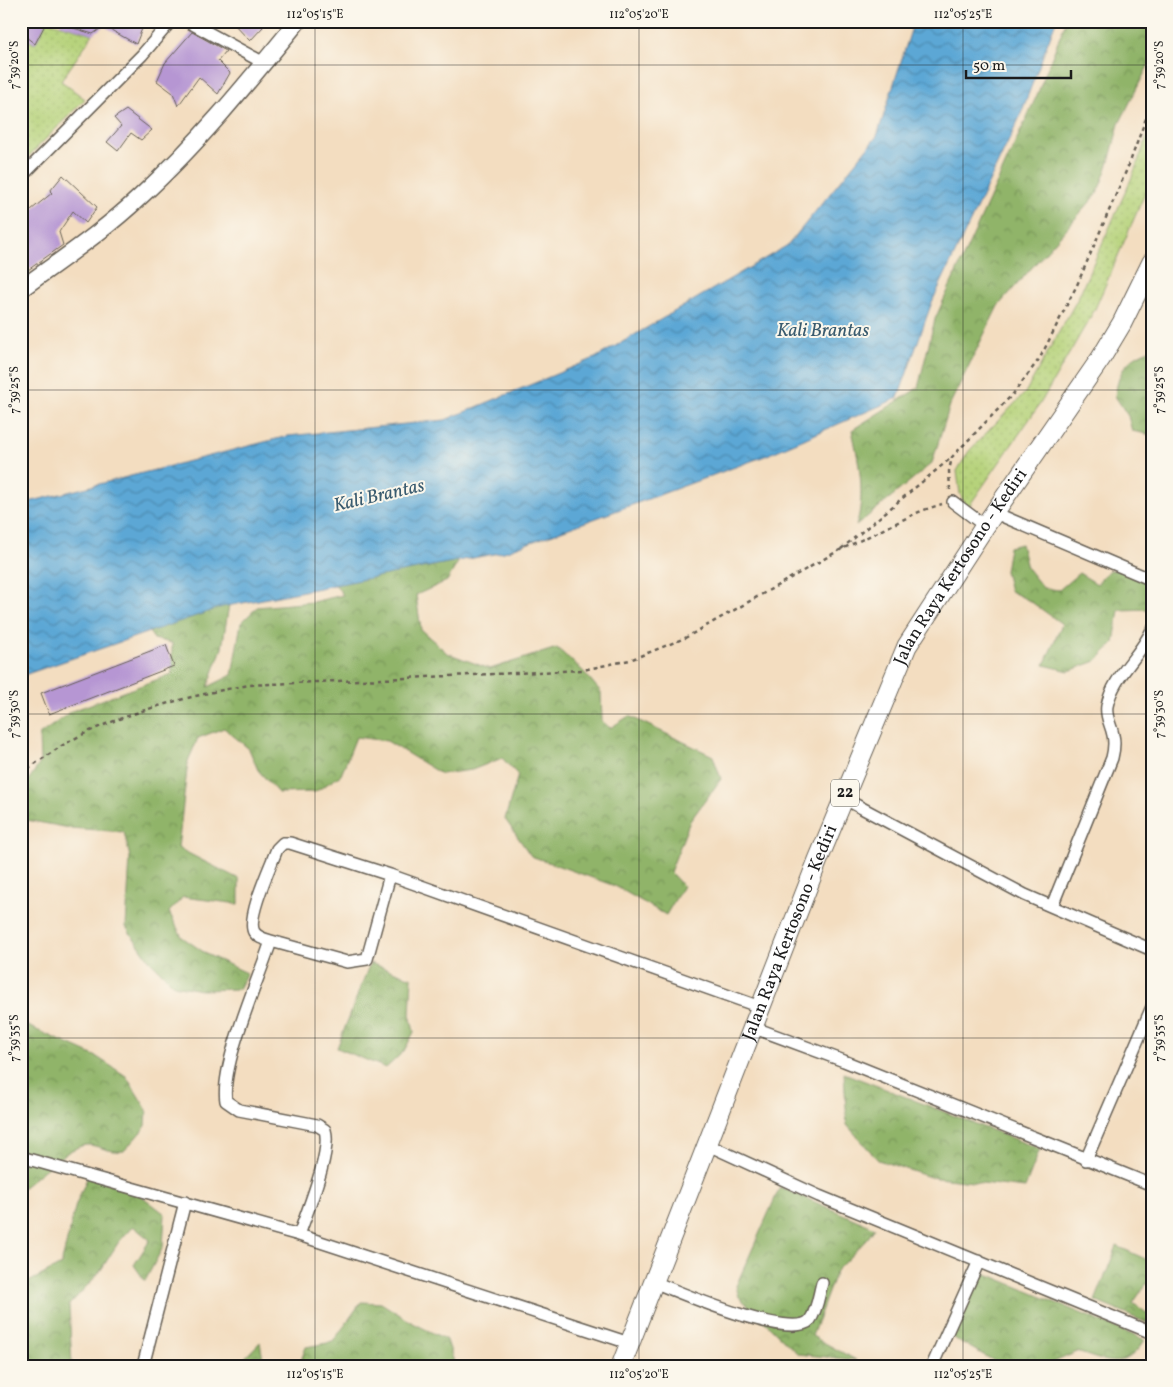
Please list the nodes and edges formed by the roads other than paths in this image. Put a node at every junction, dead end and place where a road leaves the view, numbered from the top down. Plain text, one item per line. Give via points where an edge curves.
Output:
1 (171, 21) edge
2 (298, 21) edge
3 (191, 23) edge
4 (264, 63) junction
5 (21, 177) edge
6 (1152, 262) edge
7 (21, 289) edge
8 (953, 502) road end
9 (990, 520) junction
10 (1152, 580) edge
11 (1152, 630) edge
12 (843, 798) junction
13 (390, 875) junction
14 (1052, 906) junction
15 (271, 941) junction
16 (1152, 950) edge
17 (760, 1007) junction
18 (1152, 1007) edge
19 (752, 1027) junction
20 (708, 1145) junction
21 (21, 1156) edge
22 (1086, 1160) junction
23 (1152, 1186) edge
24 (185, 1202) junction
25 (299, 1235) junction
26 (979, 1261) junction
27 (654, 1282) junction
28 (822, 1283) dead end
29 (1152, 1333) edge
30 (629, 1343) junction
31 (143, 1366) edge
32 (621, 1366) edge
33 (932, 1366) edge

1 - 5 street via 142,55
2 - 4 main road
3 - 4 street
4 - 7 main road via 182,156 141,196 101,231
6 - 9 highway, Jalan Raya Kertosono - Kediri / 22 via 1101,358
8 - 9 street
9 - 10 street
9 - 12 highway, Jalan Raya Kertosono - Kediri / 22 via 907,646
11 - 14 street via 1144,647 1112,688 1107,708 1115,745 1112,758
12 - 14 street via 1025,895
12 - 17 highway, Jalan Raya Kertosono - Kediri / 22
13 - 15 street via 367,959 347,962
13 - 15 street via 283,843 277,849 252,916 252,930 258,937
13 - 17 street
14 - 16 street
15 - 25 street via 236,1044 225,1094 226,1101 238,1110 317,1125 325,1130 324,1157
17 - 19 highway, Jalan Raya Kertosono - Kediri / 22
18 - 22 street
19 - 20 highway, Jalan Raya Kertosono - Kediri / 22
19 - 22 street
20 - 26 street via 819,1196
20 - 27 highway, Jalan Raya Kertosono - Kediri / 22
21 - 24 street
22 - 23 street
24 - 25 street
24 - 31 street
25 - 30 street
26 - 29 street
26 - 33 street
27 - 28 street via 757,1320 793,1326 810,1320
27 - 30 highway, Jalan Raya Kertosono - Kediri / 22
30 - 32 highway, Jalan Raya Kertosono - Kediri / 22

